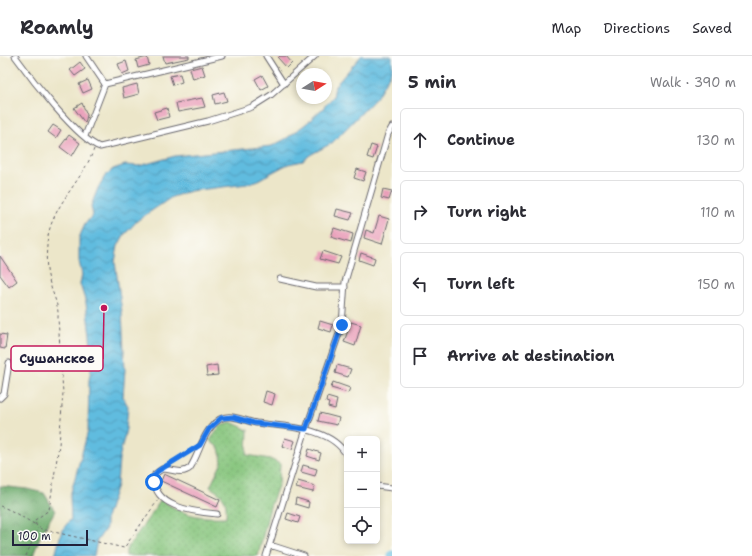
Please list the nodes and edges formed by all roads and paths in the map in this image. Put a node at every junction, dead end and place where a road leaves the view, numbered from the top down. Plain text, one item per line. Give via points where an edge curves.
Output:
1 (15, 56) edge
2 (87, 56) edge
3 (222, 56) edge
4 (266, 56) edge
5 (315, 56) edge
6 (106, 84) junction
7 (284, 84) junction
8 (392, 127) edge
9 (84, 136) junction
10 (96, 145) junction
11 (280, 279) dead end
12 (345, 288) junction
13 (9, 363) dead end
14 (0, 398) edge
15 (306, 429) junction
16 (200, 445) junction
17 (344, 450) edge
18 (162, 469) junction
19 (380, 486) edge
20 (392, 488) edge
21 (160, 496) junction
22 (0, 506) edge
23 (218, 514) dead end
24 (36, 525) junction
25 (38, 527) junction
26 (270, 545) junction
27 (26, 556) edge
28 (266, 556) edge
29 (304, 556) edge

1 - 9 street via 57,110
2 - 6 street
3 - 6 street
4 - 7 street
5 - 7 street
6 - 9 street
7 - 10 street via 252,107 208,121
8 - 12 street
9 - 10 street
10 - 24 path via 86,166 61,204 46,245 48,279 58,306 63,382 59,445 49,510 35,520
11 - 12 street via 316,287
12 - 15 street via 342,325
13 - 14 street via 4,394
15 - 16 street via 254,423 233,417 221,418 209,429
15 - 17 street via 327,437
15 - 26 street
16 - 18 path
16 - 18 street via 190,468 186,471
18 - 21 street via 155,474 154,482
19 - 20 street
21 - 23 street via 175,506 192,512
21 - 25 path via 124,548
22 - 24 path
24 - 25 path
25 - 27 path
26 - 28 street
26 - 29 street

